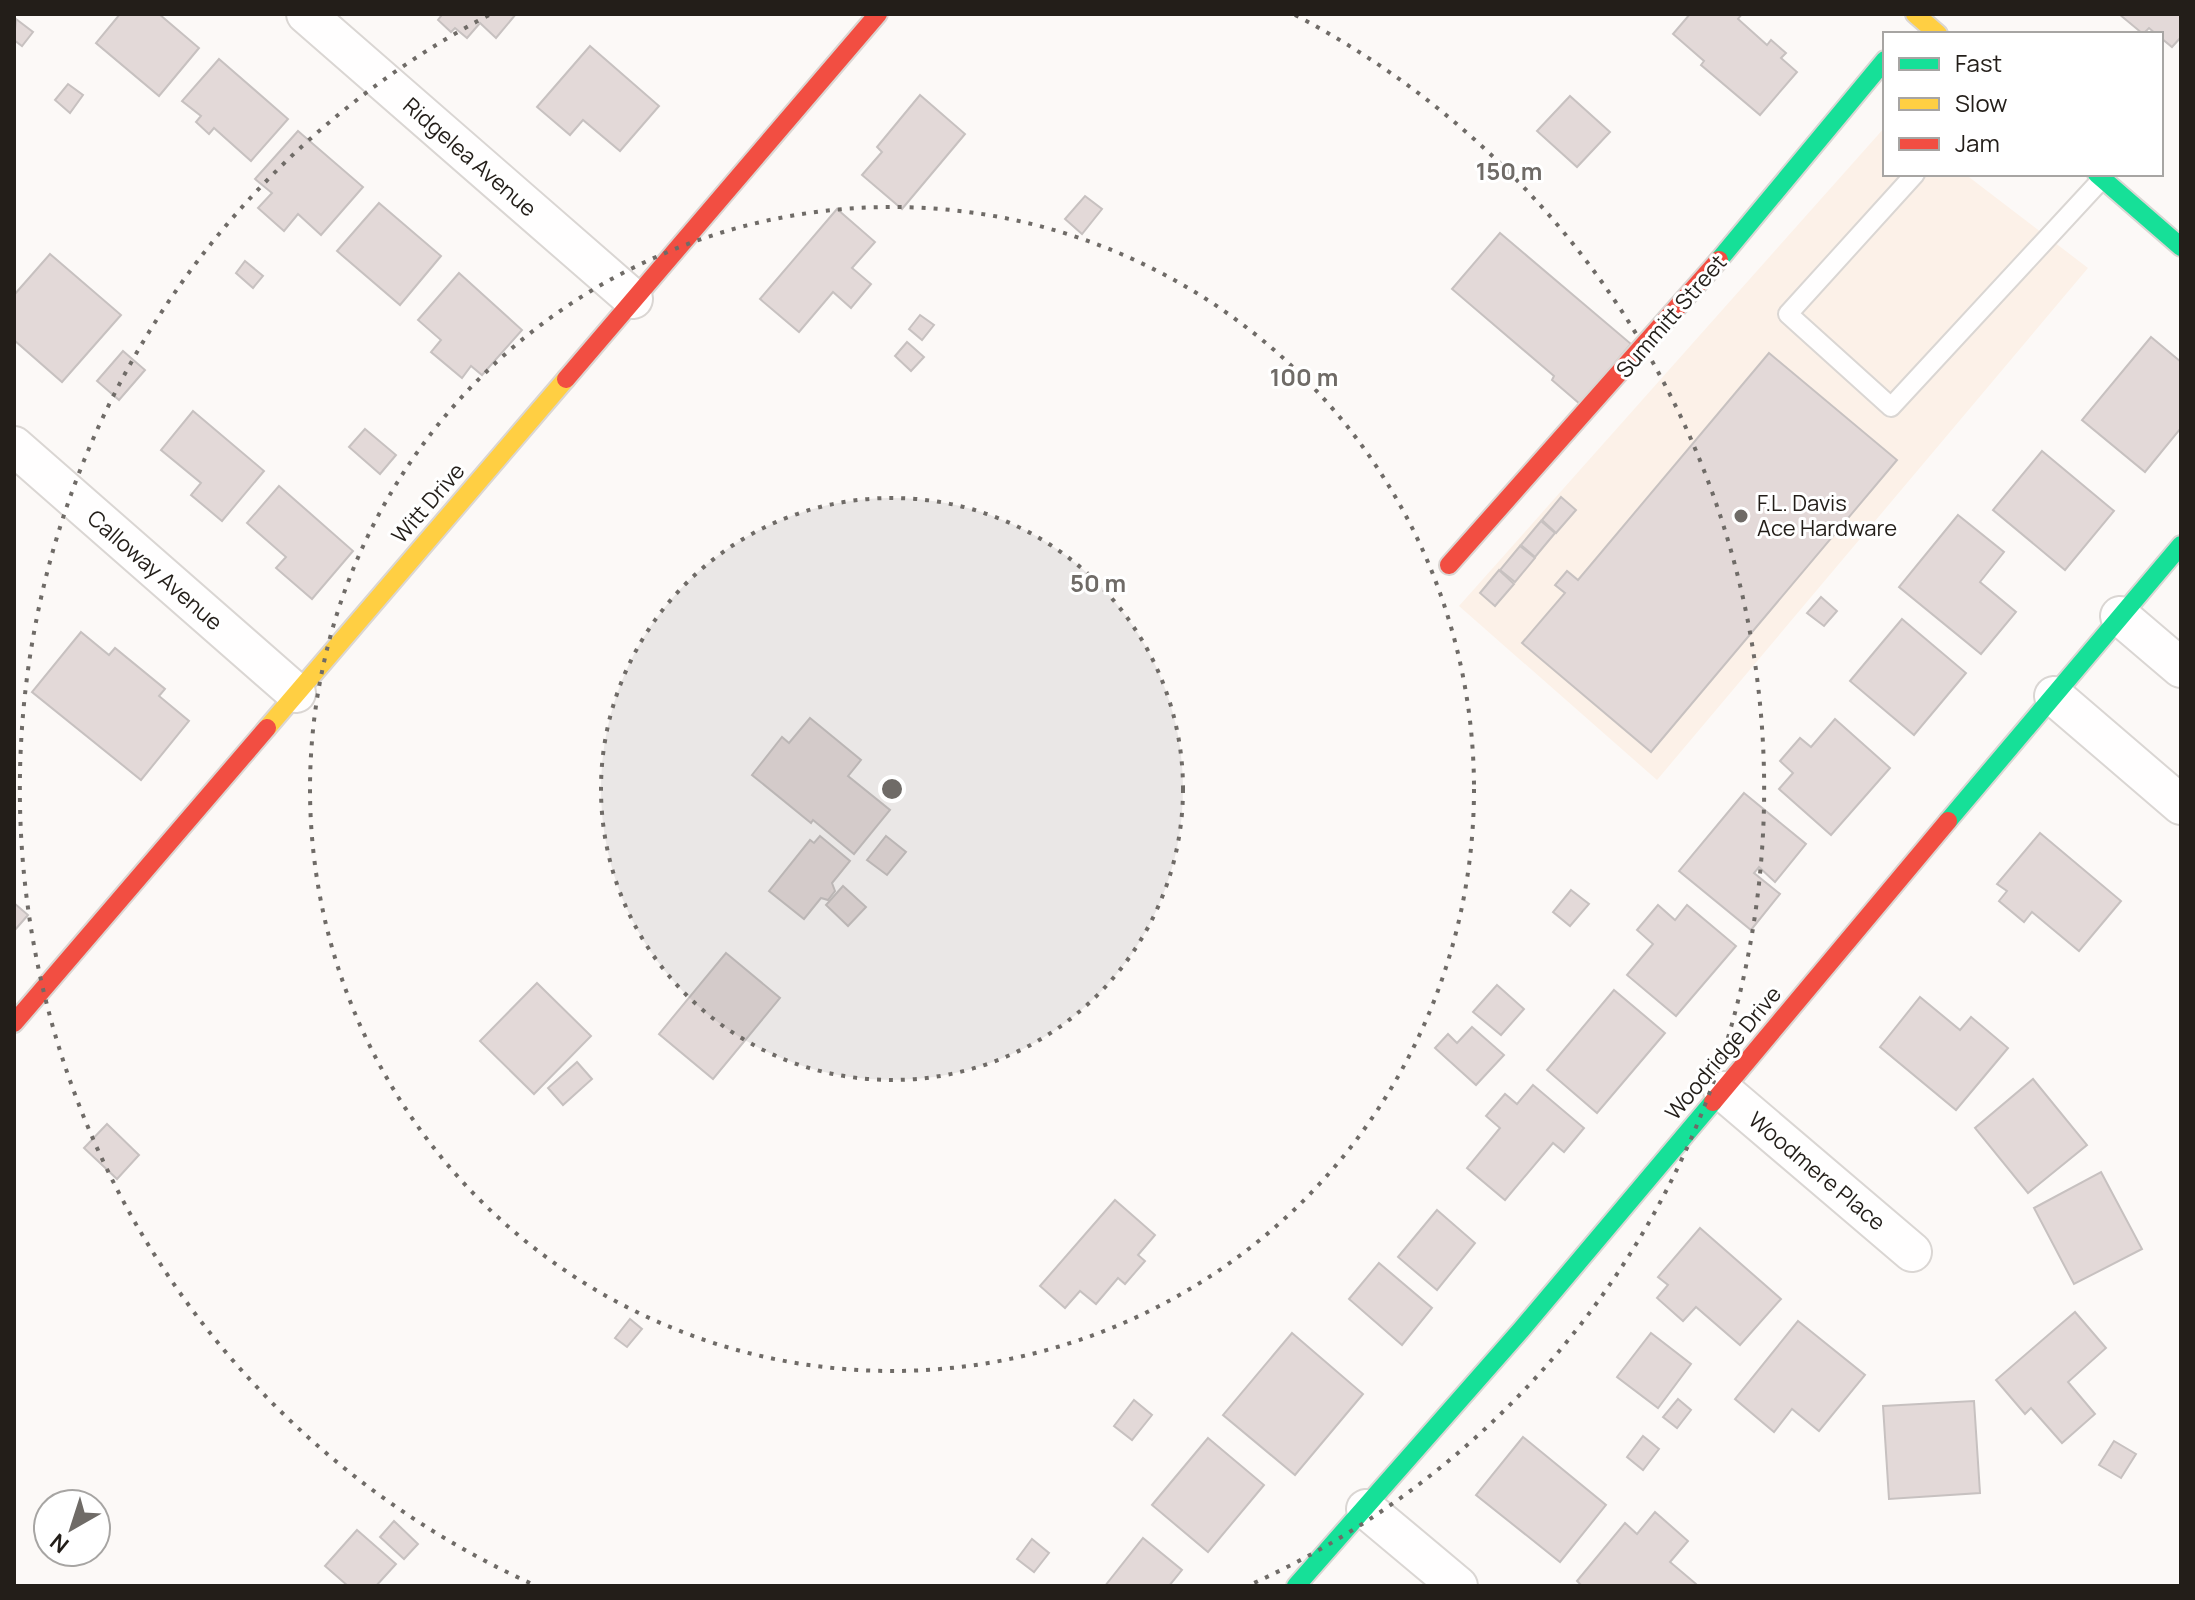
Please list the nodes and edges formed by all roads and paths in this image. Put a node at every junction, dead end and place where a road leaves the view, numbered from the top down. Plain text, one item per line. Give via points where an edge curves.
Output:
1 (306, 14) edge
2 (878, 14) edge
3 (1883, 62) edge
4 (1913, 176) edge
5 (2100, 176) edge
6 (2175, 231) edge
7 (633, 299) junction
8 (14, 446) edge
9 (2181, 545) edge
10 (1449, 565) dead end
11 (2120, 616) junction
12 (2181, 668) edge
13 (296, 693) junction
14 (2054, 696) junction
15 (2181, 805) edge
16 (14, 1023) edge
17 (1723, 1091) junction
18 (1912, 1252) dead end
19 (1366, 1509) junction
20 (1296, 1586) edge
21 (1458, 1586) edge

1 - 7 street, Ridgelea Avenue
2 - 7 street, Witt Drive
3 - 10 street, Summitt Street via 1654,336
4 - 5 lane via 1788,314 1891,407
5 - 6 street
7 - 13 street, Witt Drive
8 - 13 street, Calloway Avenue
9 - 11 street, Woodridge Drive
11 - 12 street
11 - 14 street, Woodridge Drive
13 - 16 street, Witt Drive
14 - 15 street
14 - 17 street, Woodridge Drive
17 - 18 street, Woodmere Place
17 - 19 street, Woodridge Drive
19 - 20 street, Woodridge Drive
19 - 21 street

